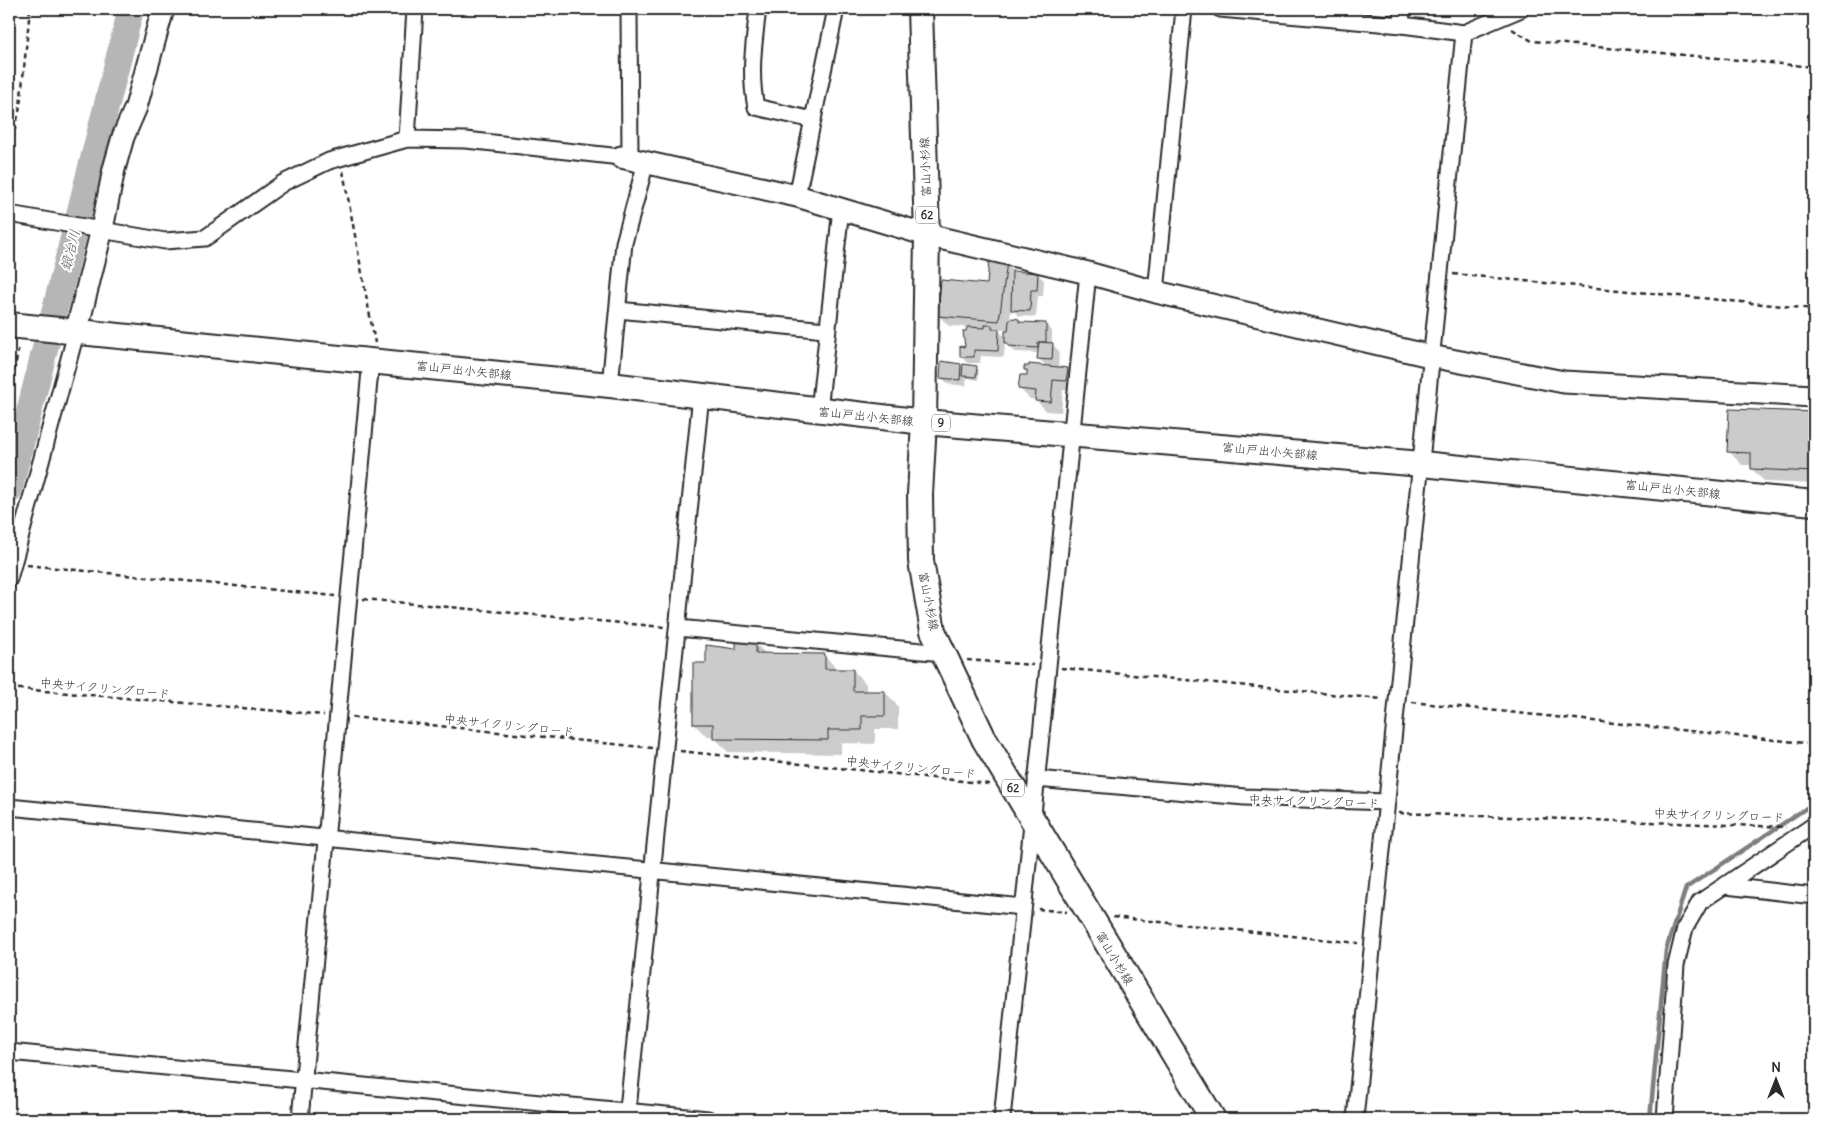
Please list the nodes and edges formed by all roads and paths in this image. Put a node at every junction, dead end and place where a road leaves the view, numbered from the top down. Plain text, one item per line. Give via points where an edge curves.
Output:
1 (30, 9) edge
2 (163, 9) edge
3 (415, 9) edge
4 (629, 9) edge
5 (758, 9) edge
6 (836, 9) edge
7 (920, 9) edge
8 (1184, 9) edge
9 (1220, 9) edge
10 (1401, 9) edge
11 (1521, 9) edge
12 (1498, 21) junction
13 (1402, 25) junction
14 (1464, 33) junction
15 (1814, 67) edge
16 (813, 120) junction
17 (407, 139) junction
18 (9, 156) edge
19 (341, 157) junction
20 (632, 160) junction
21 (797, 196) junction
22 (841, 208) junction
23 (9, 214) edge
24 (98, 229) junction
25 (928, 234) junction
26 (1088, 273) junction
27 (1439, 273) junction
28 (1156, 292) junction
29 (1814, 309) edge
30 (618, 310) junction
31 (20, 327) edge
32 (826, 330) junction
33 (72, 333) junction
34 (1430, 356) junction
35 (374, 361) junction
36 (610, 385) junction
37 (701, 395) junction
38 (1814, 396) edge
39 (9, 398) edge
40 (819, 411) junction
41 (924, 422) junction
42 (1072, 433) junction
43 (1422, 464) junction
44 (1814, 503) edge
45 (9, 579) edge
46 (678, 628) junction
47 (944, 656) junction
48 (1047, 666) junction
49 (9, 688) edge
50 (1397, 701) junction
51 (338, 716) junction
52 (1814, 744) edge
53 (666, 750) junction
54 (1036, 778) junction
55 (1012, 786) junction
56 (9, 807) edge
57 (1386, 807) junction
58 (1032, 819) junction
59 (1814, 825) edge
60 (1789, 827) dead end
61 (326, 839) junction
62 (653, 871) junction
63 (1726, 886) junction
64 (1814, 896) edge
65 (1023, 907) junction
66 (1089, 915) junction
67 (1372, 944) junction
68 (9, 1052) edge
69 (304, 1079) junction
70 (628, 1115) edge
71 (300, 1119) edge
72 (708, 1119) edge
73 (1002, 1119) edge
74 (1213, 1119) edge
75 (1354, 1119) edge
76 (1665, 1119) edge

1 - 18 path via 20,107
2 - 24 street
3 - 17 street
4 - 20 street
5 - 16 street via 752,87 756,107
6 - 16 street
7 - 25 main road, 富山小杉線 / 62
8 - 28 street
9 - 13 street
10 - 13 street
11 - 12 street
12 - 14 street
12 - 15 path via 1532,41
13 - 14 street
14 - 27 street
16 - 21 street
17 - 19 street
17 - 20 street via 466,140
19 - 24 street via 283,183 205,238 165,241
19 - 35 path
20 - 21 street
20 - 30 street
21 - 22 street
22 - 25 street
22 - 32 street
23 - 24 street
24 - 33 street
25 - 26 street
25 - 41 main road, 富山小杉線 / 62
26 - 28 street
26 - 42 street
27 - 29 path
27 - 34 street
28 - 34 street
30 - 32 street
30 - 36 street
31 - 33 main road, 富山戸出小矢部線 / 9
31 - 39 path
32 - 40 street
33 - 35 main road, 富山戸出小矢部線 / 9
33 - 45 street
34 - 38 street via 1564,382
34 - 43 street
35 - 36 main road, 富山戸出小矢部線 / 9
35 - 51 street
36 - 37 main road, 富山戸出小矢部線 / 9
37 - 40 main road, 富山戸出小矢部線 / 9
37 - 46 street
40 - 41 main road, 富山戸出小矢部線 / 9
41 - 42 main road, 富山戸出小矢部線 / 9
41 - 47 main road, 富山小杉線 / 62 via 921,561 933,631
42 - 43 main road, 富山戸出小矢部線 / 9
42 - 48 street
43 - 44 main road, 富山戸出小矢部線 / 9
43 - 50 street
46 - 47 street
46 - 53 street
47 - 48 path
47 - 55 main road, 富山小杉線 / 62 via 984,738
48 - 50 path
48 - 54 street
49 - 51 path, 中央サイクリングロード
50 - 52 path
50 - 57 street
51 - 53 path, 中央サイクリングロード
51 - 61 street
53 - 55 path, 中央サイクリングロード
53 - 62 street
54 - 57 street
54 - 58 street
55 - 58 main road, 富山小杉線 / 62
56 - 61 street
57 - 60 path, 中央サイクリングロード
57 - 67 street
58 - 65 street
58 - 66 main road, 富山小杉線 / 62
59 - 63 street
61 - 62 street
61 - 69 street
62 - 65 street
62 - 70 street
63 - 64 street
63 - 76 street via 1700,902 1685,928 1676,965
65 - 66 path
65 - 73 street
66 - 67 path
66 - 74 main road, 富山小杉線 / 62
67 - 75 street
68 - 69 street
69 - 70 street
69 - 71 street
70 - 72 street

